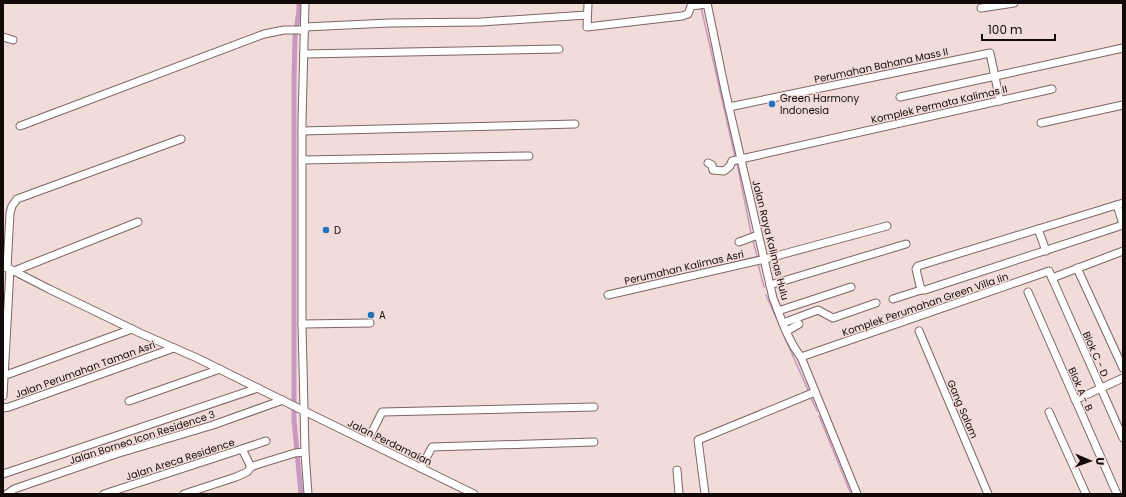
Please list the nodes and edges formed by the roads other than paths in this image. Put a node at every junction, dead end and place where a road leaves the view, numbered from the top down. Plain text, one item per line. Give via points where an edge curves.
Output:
1 (305, 3) edge
2 (588, 3) edge
3 (1014, 3) edge
4 (699, 4) edge
5 (981, 8) dead end
6 (587, 15) junction
7 (304, 29) junction
8 (3, 37) edge
9 (13, 40) dead end
10 (1123, 48) edge
11 (559, 49) dead end
12 (304, 54) junction
13 (995, 76) junction
14 (1052, 89) dead end
15 (900, 97) dead end
16 (1000, 101) junction
17 (1123, 105) edge
18 (729, 107) junction
19 (574, 124) dead end
20 (1041, 124) dead end
21 (20, 126) dead end
22 (302, 131) junction
23 (181, 139) dead end
24 (529, 156) dead end
25 (302, 160) junction
26 (738, 160) junction
27 (708, 163) dead end
28 (1120, 204) edge
29 (138, 222) dead end
30 (1123, 224) edge
31 (887, 226) dead end
32 (1038, 230) junction
33 (758, 234) junction
34 (739, 242) dead end
35 (906, 244) dead end
36 (1046, 251) junction
37 (1123, 251) edge
38 (764, 259) junction
39 (8, 268) edge
40 (1077, 268) junction
41 (1052, 277) junction
42 (770, 285) junction
43 (851, 287) dead end
44 (921, 290) junction
45 (1028, 292) dead end
46 (608, 295) dead end
47 (893, 299) dead end
48 (876, 303) dead end
49 (778, 311) junction
50 (370, 323) dead end
51 (784, 323) junction
52 (302, 324) junction
53 (799, 324) dead end
54 (132, 330) junction
55 (787, 331) junction
56 (919, 331) dead end
57 (174, 348) junction
58 (801, 357) junction
59 (1123, 368) edge
60 (220, 369) junction
61 (9, 374) dead end
62 (1123, 378) edge
63 (258, 388) junction
64 (1101, 388) junction
65 (815, 392) junction
66 (3, 396) edge
67 (283, 400) junction
68 (1075, 400) junction
69 (129, 401) dead end
70 (594, 407) dead end
71 (3, 408) edge
72 (298, 408) junction
73 (1049, 412) dead end
74 (1123, 438) edge
75 (266, 441) dead end
76 (367, 442) junction
77 (594, 442) dead end
78 (242, 449) junction
79 (300, 452) junction
80 (251, 467) junction
81 (421, 468) junction
82 (677, 470) dead end
83 (3, 474) edge
84 (109, 493) edge
85 (7, 494) edge
86 (184, 494) edge
87 (308, 494) edge
88 (474, 494) edge
89 (679, 494) edge
90 (705, 494) edge
91 (857, 494) edge
92 (988, 494) edge
93 (1086, 494) edge
94 (1117, 494) edge

1 - 7 street
2 - 6 street
3 - 5 street
4 - 6 street via 682,16 587,27
4 - 18 street, Jalan Raya Kalimas Hulu
6 - 7 street
7 - 12 street
7 - 21 street via 264,34
8 - 9 street
10 - 13 street
11 - 12 street
12 - 22 street
13 - 15 street
13 - 16 street, Perumahan Bahana Mass II
13 - 18 street, Perumahan Bahana Mass II via 990,53
14 - 16 street, Komplek Permata Kalimas II
16 - 26 street, Komplek Permata Kalimas II
17 - 20 street
18 - 26 street, Jalan Raya Kalimas Hulu
19 - 22 street
22 - 25 street
23 - 39 street via 17,199 10,213
24 - 25 street
25 - 52 street
26 - 27 street via 732,161 724,171 713,170 712,165
26 - 33 street, Jalan Raya Kalimas Hulu
28 - 30 street
28 - 32 street
29 - 39 street
30 - 36 street
31 - 38 street, Perumahan Kalimas Asri
32 - 36 street
32 - 44 street via 918,266 916,269
33 - 34 street
33 - 38 street, Jalan Raya Kalimas Hulu
35 - 42 street
36 - 44 street
37 - 40 street
38 - 42 street, Jalan Raya Kalimas Hulu
38 - 46 street, Perumahan Kalimas Asri
39 - 54 street, Jalan Perdamaian
39 - 66 street
40 - 41 street
40 - 59 street
41 - 58 street, Komplek Perumahan Green Villa Iin via 1049,271
41 - 64 street, Blok C - D
42 - 49 street, Jalan Raya Kalimas Hulu
43 - 49 street
44 - 47 street
45 - 68 street, Blok A - B
48 - 51 street via 833,318 818,310
49 - 51 street, Jalan Raya Kalimas Hulu
50 - 52 street
51 - 55 street, Jalan Raya Kalimas Hulu
52 - 72 street
53 - 55 street
54 - 57 street, Jalan Perdamaian
54 - 61 street
55 - 58 street, Jalan Raya Kalimas Hulu
56 - 92 street, Gang Salam
57 - 60 street, Jalan Perdamaian
57 - 71 street, Jalan Perumahan Taman Asri
58 - 65 street, Jalan Raya Kalimas Hulu
60 - 63 street, Jalan Perdamaian
60 - 69 street
62 - 64 street
63 - 67 street, Jalan Perdamaian
63 - 83 street, Jalan Borneo Icon Residence 3
64 - 68 street
64 - 74 street, Blok C - D
65 - 90 street via 698,440
65 - 91 street, Jalan Raya Kalimas Hulu
67 - 72 street, Jalan Perdamaian
67 - 85 street, Jalan Borneo Icon Residence 3 via 213,425 109,456 14,489
68 - 94 street, Blok A - B
70 - 76 street via 382,412
72 - 76 street, Jalan Perdamaian
72 - 79 street
73 - 93 street
75 - 78 street
76 - 81 street, Jalan Perdamaian
77 - 81 street via 432,448
78 - 80 street, Jalan Areca Residence
78 - 84 street, Jalan Areca Residence
79 - 80 street
79 - 87 street
80 - 86 street via 236,477
81 - 88 street, Jalan Perdamaian
82 - 89 street

